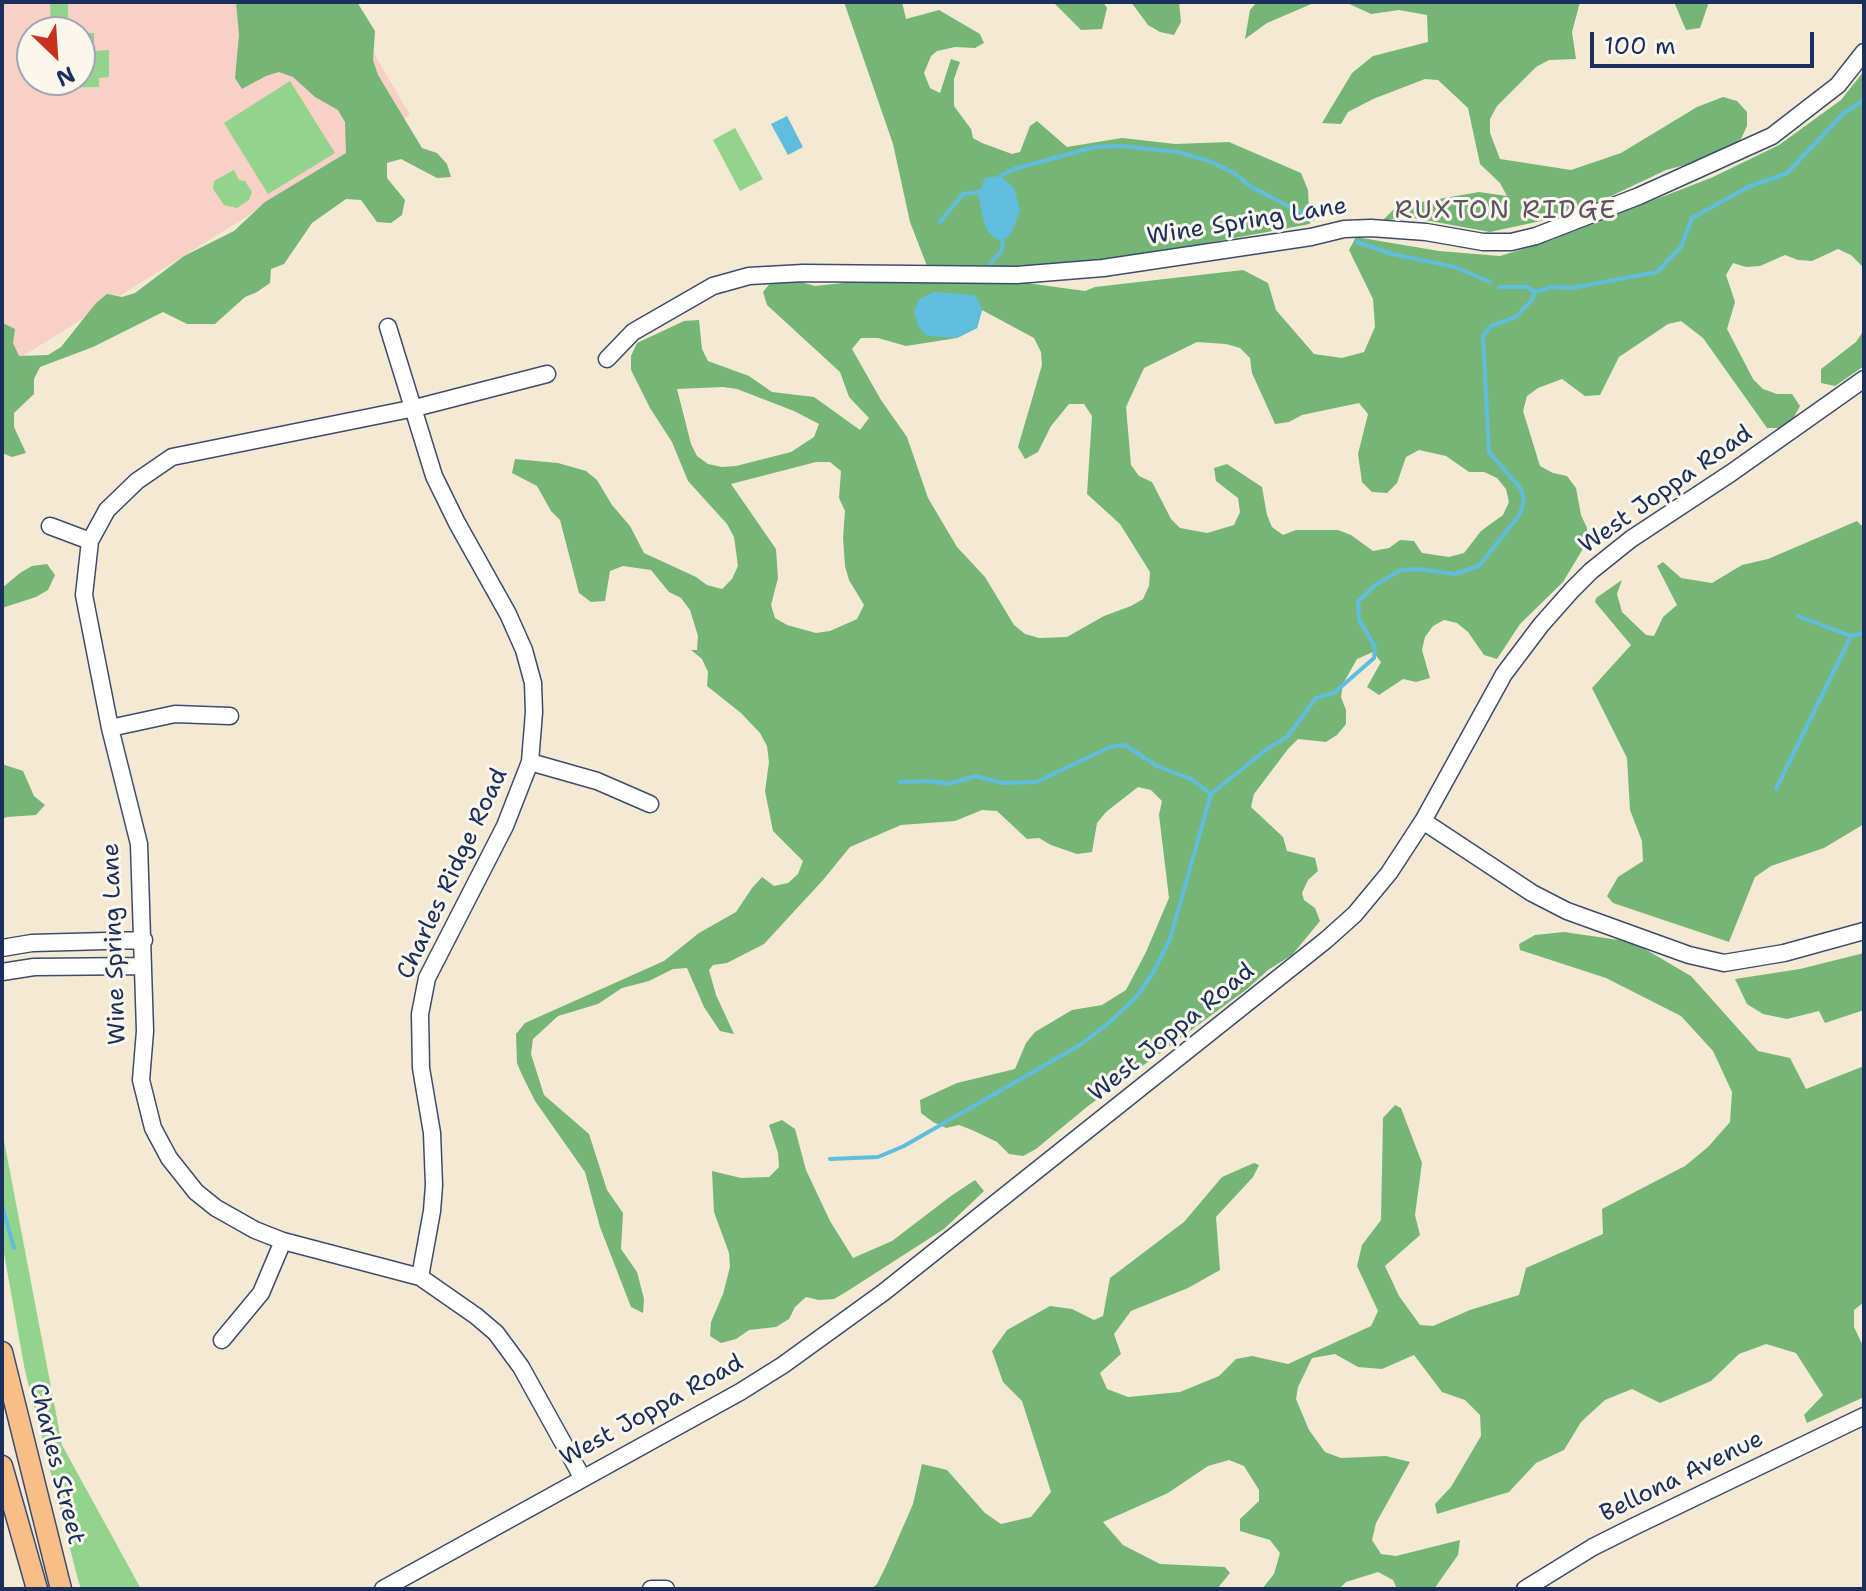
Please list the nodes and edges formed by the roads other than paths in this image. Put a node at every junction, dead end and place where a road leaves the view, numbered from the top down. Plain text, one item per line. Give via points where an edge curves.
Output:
1 (1864, 52) edge
2 (388, 327) dead end
3 (607, 359) dead end
4 (547, 374) dead end
5 (1864, 379) edge
6 (415, 408) junction
7 (50, 526) dead end
8 (90, 541) junction
9 (230, 716) dead end
10 (110, 728) junction
11 (530, 762) junction
12 (650, 804) dead end
13 (1423, 821) junction
14 (1864, 931) edge
15 (144, 940) junction
16 (2, 948) edge
17 (142, 966) junction
18 (2, 972) edge
19 (283, 1241) junction
20 (420, 1277) junction
21 (222, 1340) dead end
22 (2, 1352) edge
23 (1864, 1416) edge
24 (2, 1466) edge
25 (582, 1477) junction
26 (1547, 1583) edge
27 (37, 1589) edge
28 (61, 1589) edge
29 (383, 1589) edge
30 (651, 1589) edge
31 (666, 1589) edge
32 (1525, 1589) edge

1 - 3 street, Wine Spring Lane via 1838,85 1772,136 1536,236 1483,242 1426,232 1344,229 1103,268 1017,275 749,276 713,286 633,332
2 - 6 street, Charles Ridge Road
4 - 6 street, Wine Spring Lane
5 - 13 street, West Joppa Road via 1631,539 1572,590 1504,674
6 - 8 street, Wine Spring Lane via 172,457 121,495
6 - 11 street, Charles Ridge Road via 434,476 524,650 533,683
7 - 8 street
8 - 10 street, Wine Spring Lane via 84,595
9 - 10 street via 175,714
10 - 15 street, Wine Spring Lane via 139,844
11 - 12 street via 597,781
11 - 20 street, Charles Ridge Road via 505,826 427,978 420,1014 421,1068 434,1185
13 - 14 street via 1567,911 1689,955 1724,963
13 - 25 street, West Joppa Road via 1374,892 1326,940 884,1292 768,1375
15 - 16 street
15 - 17 street, Wine Spring Lane
17 - 18 street
17 - 19 street, Wine Spring Lane via 141,1080 153,1128 196,1192 255,1230
19 - 20 street, Wine Spring Lane
19 - 21 street via 261,1293
20 - 25 street, Wine Spring Lane via 476,1316 509,1349
22 - 28 main road, Charles Street
23 - 26 street, Bellona Avenue via 1593,1547
24 - 27 main road, Charles Street
25 - 29 street, West Joppa Road
26 - 32 street, Bellona Avenue
30 - 31 street

